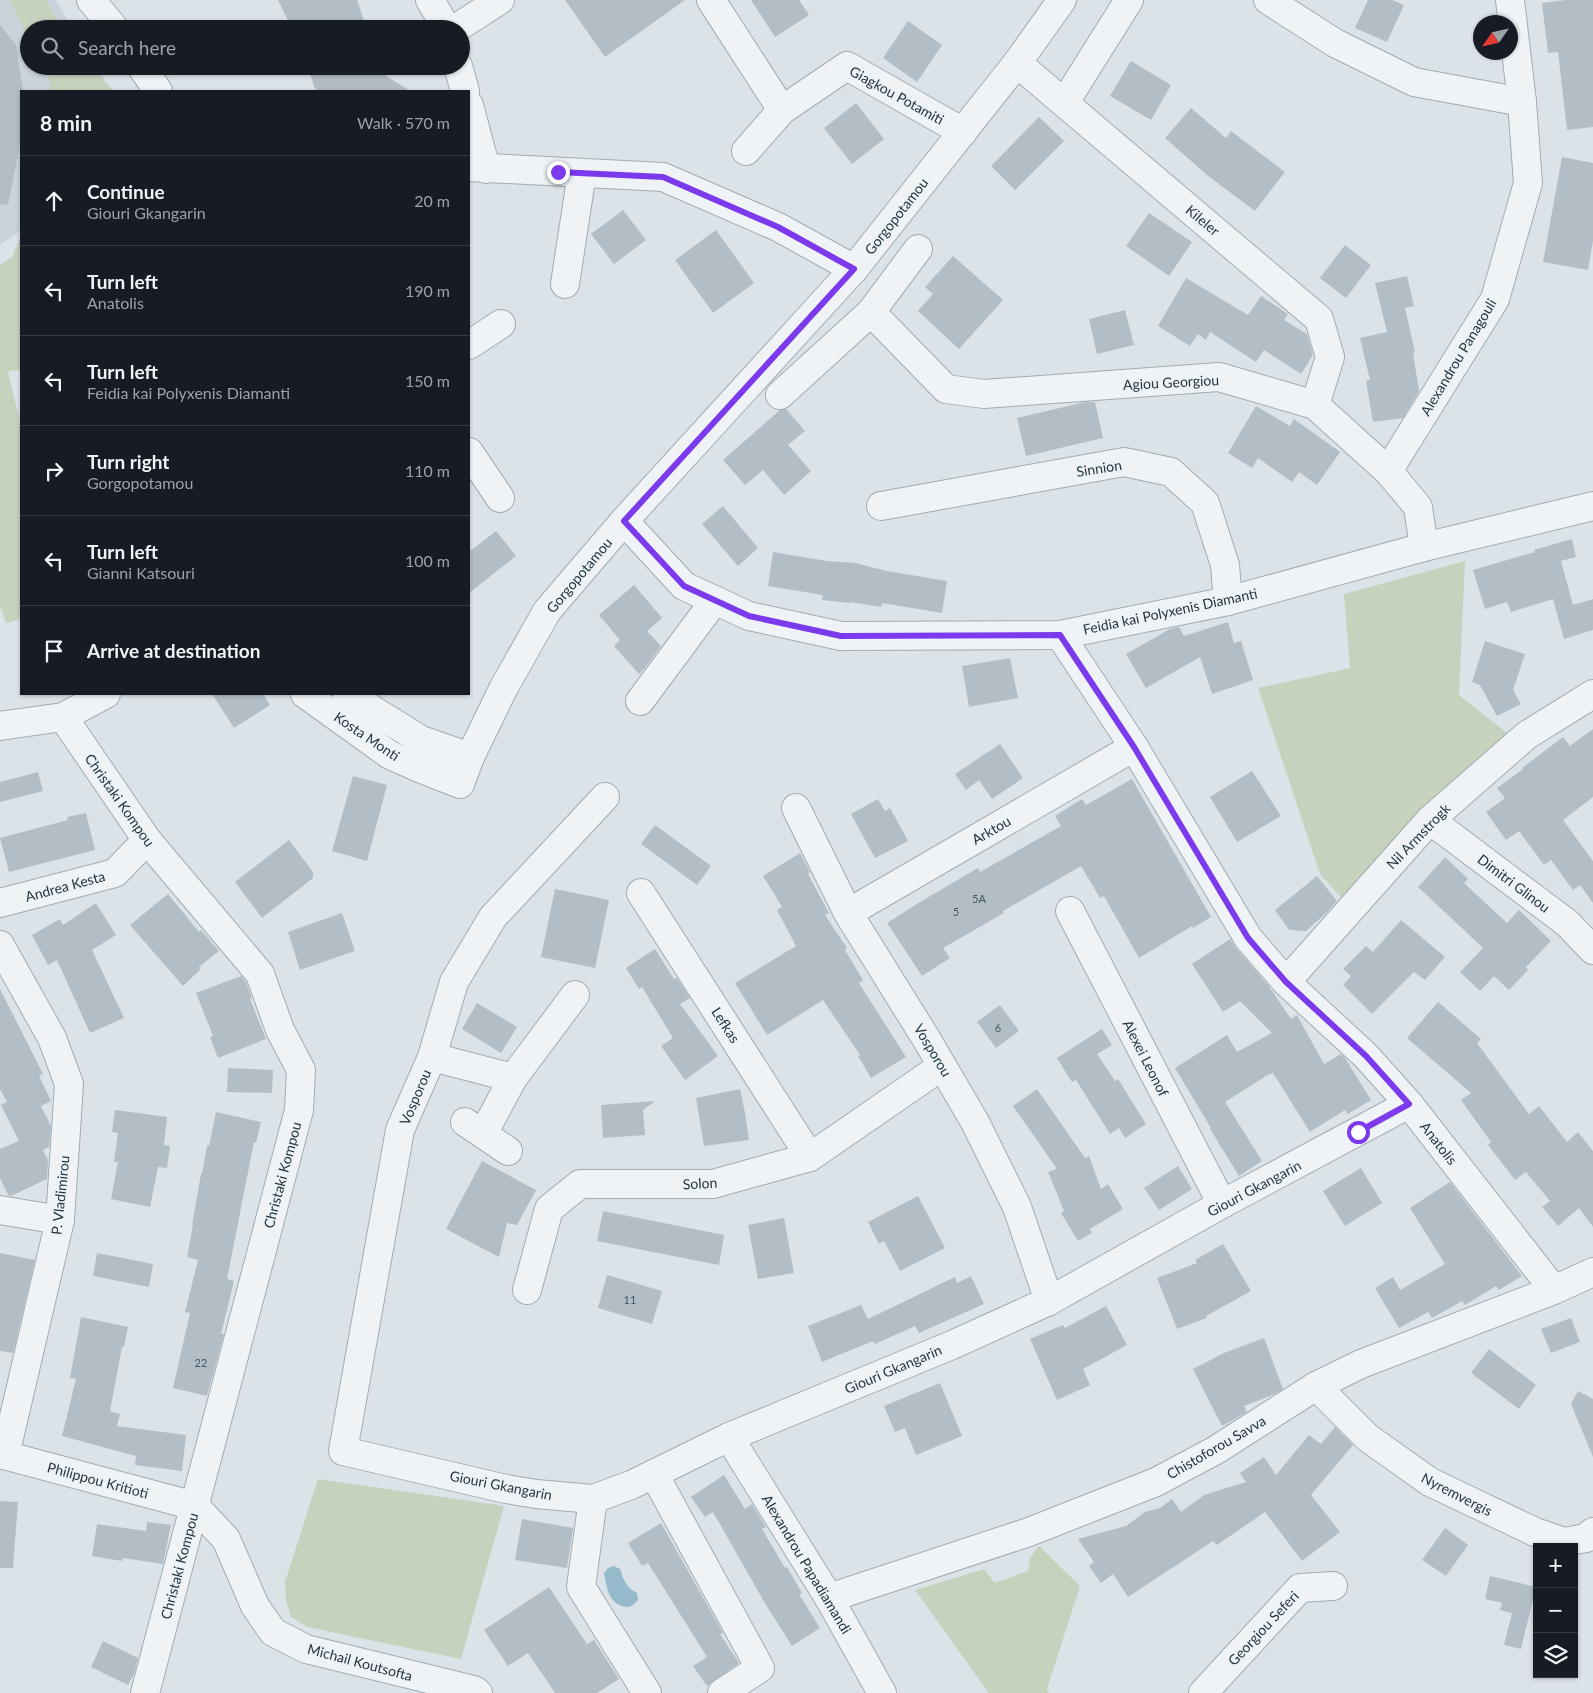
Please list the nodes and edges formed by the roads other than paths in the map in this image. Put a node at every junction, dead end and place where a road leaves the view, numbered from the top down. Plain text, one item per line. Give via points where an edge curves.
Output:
1 (91, 0) edge
2 (430, 0) edge
3 (500, 0) edge
4 (712, 0) edge
5 (1062, 0) edge
6 (1129, 0) edge
7 (1268, 0) edge
8 (1510, 0) edge
9 (108, 20) edge
10 (442, 20) edge
11 (469, 20) edge
12 (1017, 63) junction
13 (147, 75) edge
14 (461, 75) edge
15 (157, 90) edge
16 (465, 90) edge
17 (1065, 102) junction
18 (1522, 102) junction
19 (782, 110) junction
20 (470, 112) edge
21 (963, 132) junction
22 (746, 151) dead end
23 (478, 168) edge
24 (582, 173) junction
25 (918, 250) dead end
26 (854, 269) junction
27 (565, 284) dead end
28 (871, 312) junction
29 (501, 324) dead end
30 (470, 344) edge
31 (780, 395) dead end
32 (1315, 405) junction
33 (470, 453) edge
34 (1388, 470) junction
35 (500, 498) dead end
36 (881, 506) dead end
37 (1593, 506) edge
38 (624, 521) junction
39 (1424, 546) junction
40 (715, 600) junction
41 (1228, 601) junction
42 (1060, 635) junction
43 (1593, 694) edge
44 (104, 695) edge
45 (306, 695) edge
46 (349, 695) edge
47 (640, 701) dead end
48 (62, 717) junction
49 (0, 726) edge
50 (1134, 747) junction
51 (470, 757) junction
52 (460, 784) joint
53 (605, 797) dead end
54 (796, 808) dead end
55 (1430, 820) junction
56 (147, 840) junction
57 (641, 894) dead end
58 (0, 903) edge
59 (1070, 912) dead end
60 (848, 913) junction
61 (0, 945) edge
62 (1593, 950) edge
63 (1286, 982) junction
64 (575, 995) dead end
65 (432, 1057) junction
66 (942, 1066) junction
67 (513, 1078) junction
68 (1409, 1104) junction
69 (508, 1151) dead end
70 (810, 1157) junction
71 (1222, 1204) junction
72 (0, 1210) edge
73 (60, 1220) junction
74 (1593, 1272) edge
75 (527, 1290) dead end
76 (1554, 1290) junction
77 (1050, 1301) junction
78 (1316, 1386) junction
79 (729, 1437) junction
80 (343, 1452) joint
81 (3, 1455) edge
82 (654, 1474) junction
83 (593, 1499) junction
84 (195, 1506) junction
85 (1593, 1532) edge
86 (1333, 1586) dead end
87 (829, 1598) junction
88 (146, 1693) edge
89 (478, 1693) edge
90 (647, 1693) edge
91 (722, 1693) edge
92 (882, 1693) edge
93 (1202, 1693) edge

1 - 9 street
2 - 10 street
3 - 11 street
4 - 19 street
5 - 12 street, Gorgopotamou
6 - 17 street
7 - 18 street via 1335,43 1414,82
8 - 18 street, Alexandrou Panagouli
12 - 17 street, Kileler
12 - 21 street, Gorgopotamou
13 - 15 street
14 - 16 street
17 - 32 street, Kileler via 1319,319 1330,357
18 - 34 street, Alexandrou Panagouli via 1528,183 1495,299
19 - 21 street, Giagkou Potamiti via 847,66
19 - 22 street, Giagkou Potamiti
20 - 23 street
21 - 26 street, Gorgopotamou
23 - 24 street
24 - 26 street via 663,177 778,227
24 - 27 street
25 - 28 street
26 - 38 street, Gorgopotamou
28 - 31 street
28 - 32 street, Agiou Georgiou via 946,389 984,394 1218,377
29 - 30 street
32 - 34 street, Agiou Georgiou
33 - 35 street
34 - 39 street, Agiou Georgiou via 1418,506
36 - 41 street, Sinnion via 1124,462 1170,472 1205,503 1225,565
37 - 39 street, Feidia kai Polyxenis Diamanti
38 - 40 street, Feidia kai Polyxenis Diamanti via 684,586
38 - 51 street, Gorgopotamou via 547,611 503,689
39 - 41 street, Feidia kai Polyxenis Diamanti
40 - 42 street, Feidia kai Polyxenis Diamanti via 749,616 841,636
40 - 47 street
41 - 42 street, Feidia kai Polyxenis Diamanti
42 - 50 street, Anatolis
43 - 55 street, Nil Armstrogk via 1527,736
44 - 48 street
45 - 52 street, Kosta Monti via 390,755
46 - 51 street, Kosta Monti via 421,740
48 - 49 street
48 - 56 street, Christaki Kompou
50 - 60 street, Arktou
50 - 63 street, Anatolis via 1248,938
51 - 52 street, Gorgopotamou
53 - 65 street, Vosporou via 493,916 454,982
54 - 60 street, Vosporou
55 - 62 street, Dimitri Glinou via 1566,923
55 - 63 street, Nil Armstrogk
56 - 58 street, Andrea Kesta via 115,873
56 - 84 street, Christaki Kompou via 260,974 280,1030 301,1070 299,1110
57 - 70 street, Lefkas
59 - 71 street, Alexei Leonof
60 - 66 street, Vosporou
61 - 73 street, P. Vladimirou via 52,1038 69,1084
63 - 68 street, Anatolis via 1366,1056
64 - 67 street
65 - 67 street
65 - 80 street, Vosporou via 400,1130
66 - 70 street, Solon
66 - 77 street, Vosporou via 975,1122 1017,1207
67 - 69 street via 474,1128
68 - 71 street, Giouri Gkangarin
68 - 76 street, Anatolis
70 - 75 street, Solon via 713,1184 580,1184 549,1209
71 - 77 street, Giouri Gkangarin
72 - 73 street
73 - 81 street, P. Vladimirou
74 - 76 street, Chistoforou Savva
76 - 78 street, Chistoforou Savva via 1360,1364
77 - 79 street, Giouri Gkangarin
78 - 85 street, Nyremvergis via 1368,1438 1430,1482 1534,1532 1564,1542 1586,1538
78 - 87 street, Chistoforou Savva via 1216,1450 1156,1482 1029,1532
79 - 82 street, Giouri Gkangarin
79 - 87 street, Alexandrou Papadiamandi
80 - 83 street, Giouri Gkangarin via 506,1489
81 - 84 street, Philippou Kritioti
82 - 83 street, Giouri Gkangarin
82 - 91 street via 760,1668
83 - 90 street via 581,1587
84 - 88 street, Christaki Kompou
84 - 89 street, Michail Koutsofta via 226,1539 255,1606 273,1632 306,1649
86 - 93 street, Georgiou Seferi via 1300,1588
87 - 92 street, Alexandrou Papadiamandi

